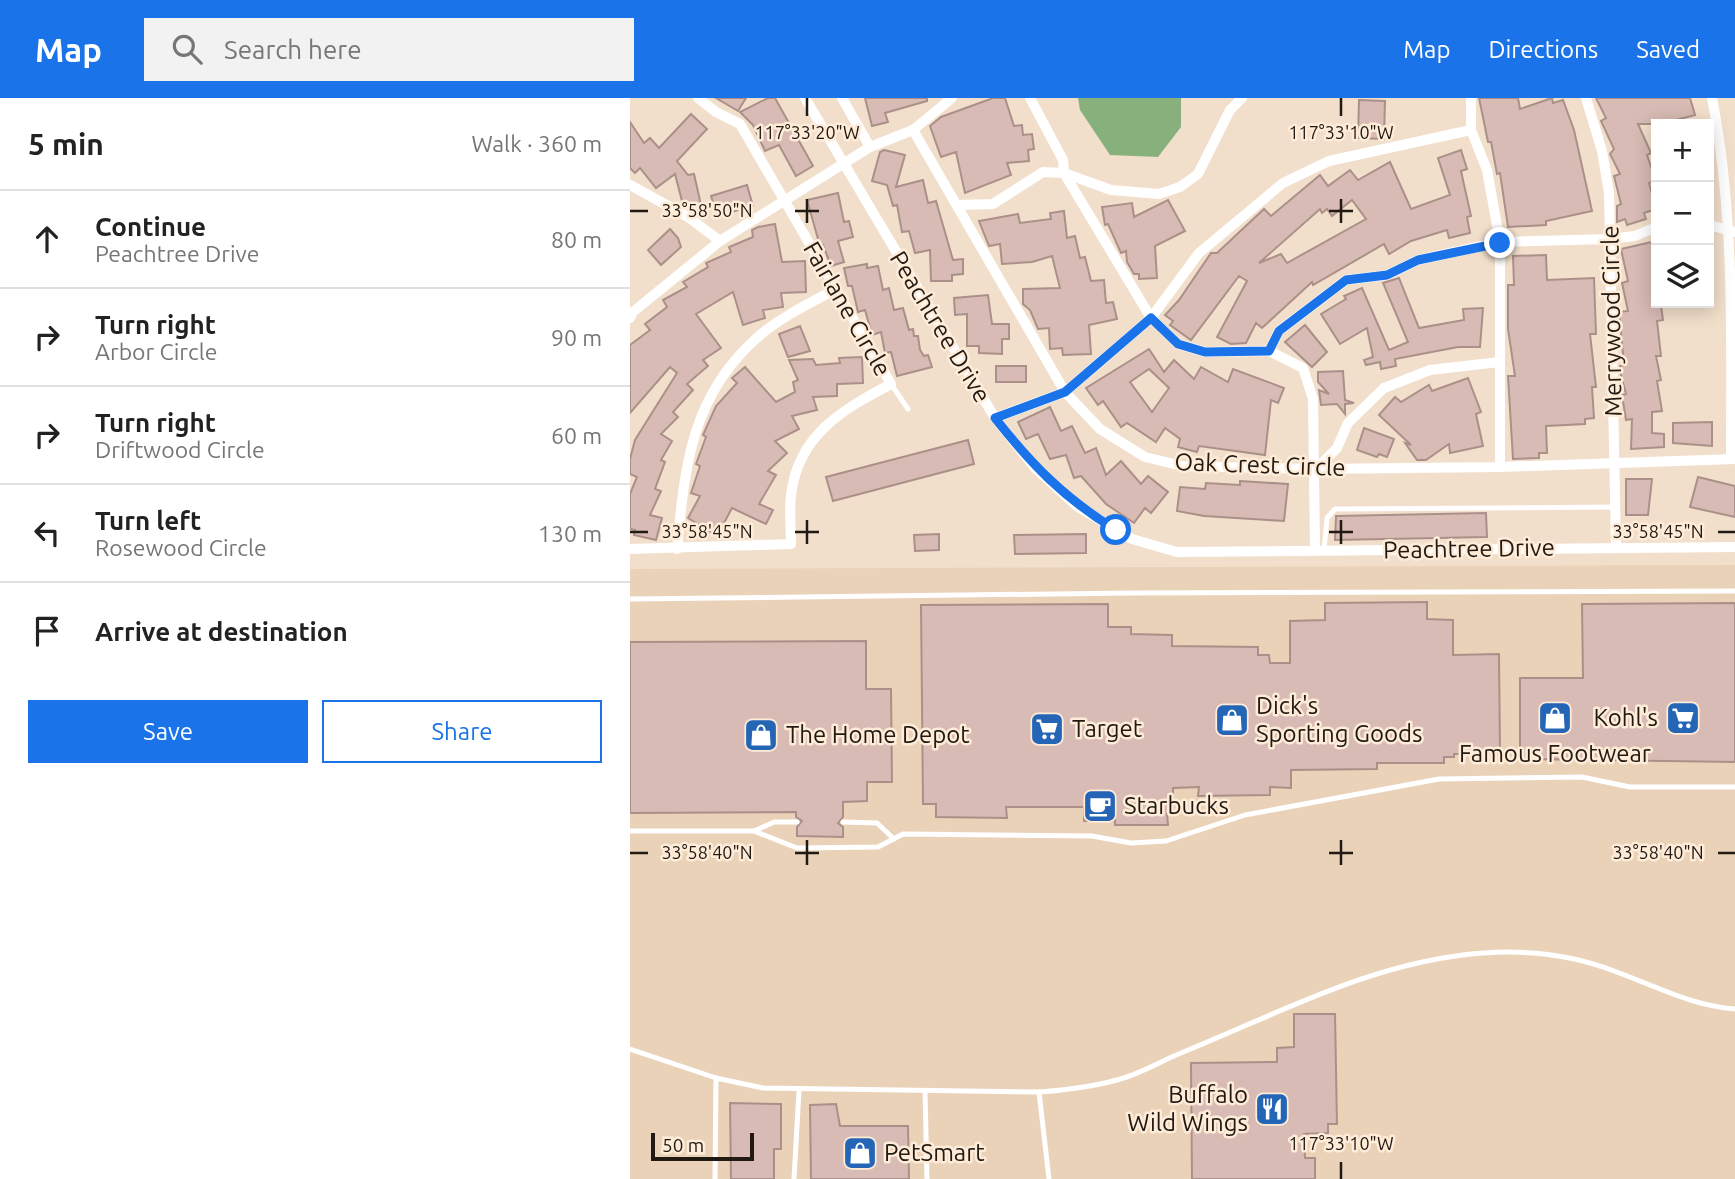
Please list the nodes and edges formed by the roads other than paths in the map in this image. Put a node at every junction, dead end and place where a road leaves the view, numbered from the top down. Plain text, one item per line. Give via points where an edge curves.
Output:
1 (698, 98) edge
2 (805, 98) edge
3 (842, 98) edge
4 (952, 98) edge
5 (1030, 98) edge
6 (1242, 98) edge
7 (1471, 98) edge
8 (1586, 98) edge
9 (1712, 98) edge
10 (913, 130) junction
11 (1471, 130) junction
12 (870, 147) junction
13 (844, 165) junction
14 (1063, 173) junction
15 (630, 185) edge
16 (783, 201) junction
17 (957, 205) junction
18 (1714, 226) edge
19 (1651, 229) edge
20 (1733, 232) edge
21 (1610, 239) junction
22 (720, 241) junction
23 (1500, 243) junction
24 (836, 289) junction
25 (631, 312) edge
26 (1151, 318) junction
27 (1733, 348) edge
28 (1269, 351) junction
29 (1499, 362) junction
30 (891, 384) junction
31 (1065, 392) junction
32 (908, 409) dead end
33 (995, 418) junction
34 (1733, 459) edge
35 (1615, 464) junction
36 (1500, 467) junction
37 (1316, 469) junction
38 (1616, 507) junction
39 (1616, 547) junction
40 (1735, 547) edge
41 (630, 549) edge
42 (677, 549) junction
43 (1320, 550) junction
44 (1735, 591) edge
45 (630, 599) edge
46 (1735, 787) edge
47 (797, 822) dead end
48 (843, 822) dead end
49 (630, 831) edge
50 (754, 831) junction
51 (894, 839) junction
52 (1735, 1009) edge
53 (630, 1049) edge
54 (716, 1078) junction
55 (799, 1091) junction
56 (925, 1091) junction
57 (1039, 1092) junction
58 (715, 1179) edge
59 (794, 1179) edge
60 (927, 1179) edge
61 (1049, 1179) edge

1 - 16 street, Fairlane Circle via 740,124
2 - 13 street, Peachtree Drive
3 - 12 street
4 - 10 street
5 - 14 street via 1063,160
6 - 14 street via 1230,110 1198,174 1180,187 1159,194 1111,190
7 - 11 street
8 - 21 street, Merrywood Circle via 1608,183
9 - 20 street
10 - 12 street
10 - 17 street, Oak Crest Circle
11 - 23 street via 1487,170
11 - 26 street via 1329,161 1283,183 1199,253
12 - 13 street
13 - 16 street
13 - 33 street, Peachtree Drive
14 - 17 street via 1043,173 993,204
14 - 26 street
15 - 22 street
16 - 22 street
16 - 24 street, Fairlane Circle
17 - 31 street, Oak Crest Circle
18 - 20 street
19 - 21 street
20 - 27 street
21 - 23 street
21 - 35 street, Merrywood Circle
22 - 25 street
23 - 28 street via 1418,260 1387,275 1346,280 1279,331
23 - 29 street
24 - 30 street, Fairlane Circle
24 - 42 street via 760,335 731,363 695,427 685,469
26 - 28 street via 1178,344 1205,352
26 - 31 street
27 - 34 street
28 - 37 street via 1303,368 1313,399
29 - 36 street
29 - 37 street via 1430,370 1384,388 1348,423 1337,448
30 - 32 lane
30 - 42 street, Fairlane Circle via 845,409 807,445 791,494 791,544
31 - 33 street
31 - 37 street, Oak Crest Circle via 1100,429 1145,457 1182,466
33 - 43 street, Peachtree Drive via 1034,468 1069,499 1132,540 1177,552
34 - 35 street, Oak Crest Circle
35 - 36 street, Oak Crest Circle
35 - 38 street, Merrywood Circle
36 - 37 street, Oak Crest Circle
37 - 43 street
38 - 39 street, Merrywood Circle
38 - 43 lane via 1335,509 1327,518
39 - 40 street, Peachtree Drive
39 - 43 street, Peachtree Drive
41 - 42 street
44 - 45 lane
46 - 51 lane via 1630,787 1582,777 1438,779 1245,815 1166,841 1132,843 1092,835 903,834
47 - 50 lane via 774,822
48 - 51 lane via 877,823
49 - 50 lane
50 - 51 lane via 797,848 877,847
52 - 57 lane via 1686,999 1584,961 1483,953 1365,977 1142,1072 1083,1088
53 - 54 lane
54 - 55 lane
54 - 58 lane
55 - 56 lane
55 - 59 lane
56 - 57 lane
56 - 60 lane
57 - 61 lane

